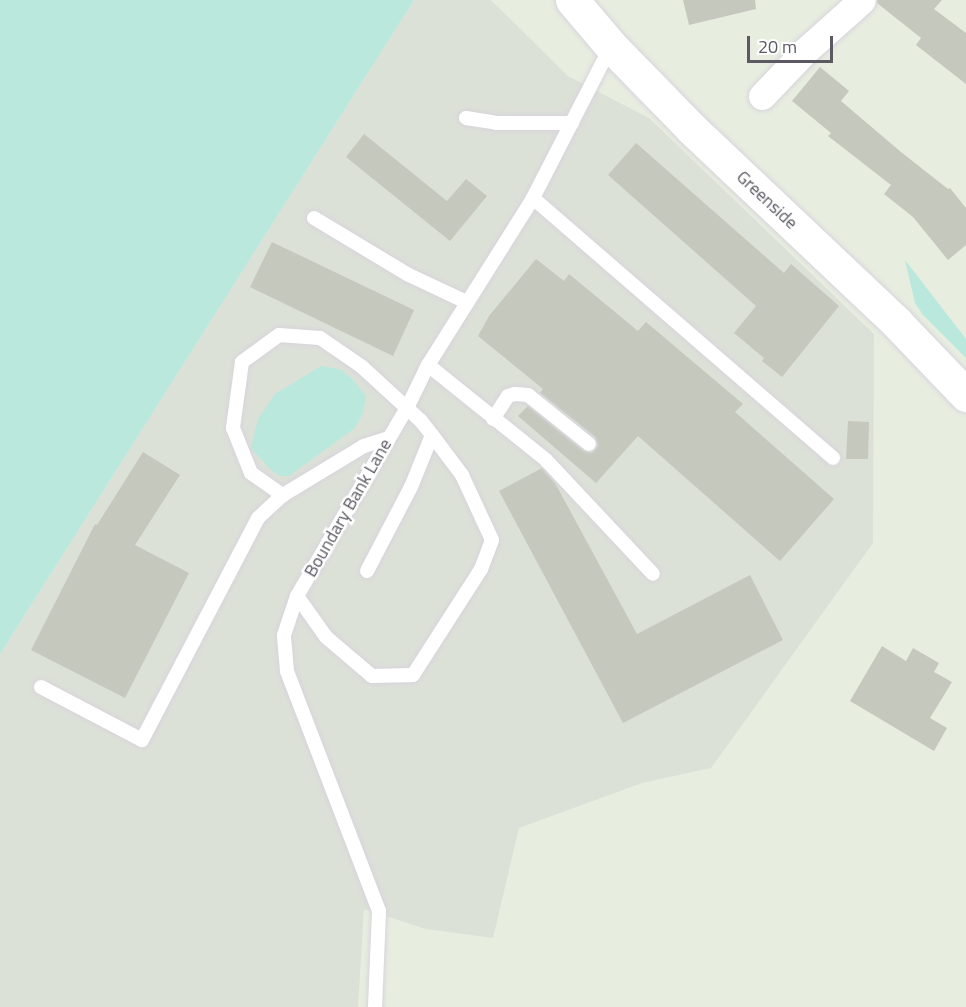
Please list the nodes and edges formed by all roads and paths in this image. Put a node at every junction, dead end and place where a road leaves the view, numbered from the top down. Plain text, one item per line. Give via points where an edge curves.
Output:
1 (572, 0) edge
2 (862, 0) edge
3 (611, 46) junction
4 (762, 96) dead end
5 (465, 118) dead end
6 (572, 123) junction
7 (533, 198) junction
8 (314, 218) dead end
9 (466, 302) junction
10 (428, 365) junction
11 (966, 395) edge
12 (407, 408) junction
13 (493, 419) junction
14 (432, 435) junction
15 (386, 439) junction
16 (589, 444) dead end
17 (833, 458) dead end
18 (283, 495) junction
19 (367, 571) dead end
20 (653, 574) dead end
21 (297, 596) junction
22 (41, 687) dead end
23 (375, 1007) edge

1 - 3 street, Greenside
2 - 4 street
3 - 6 lane, Boundary Bank Lane
3 - 11 street, Greenside via 692,129 926,351
5 - 6 lane via 496,123
6 - 7 lane, Boundary Bank Lane
7 - 9 lane, Boundary Bank Lane
7 - 17 lane
8 - 9 lane via 409,275
9 - 10 lane, Boundary Bank Lane
10 - 12 lane, Boundary Bank Lane
10 - 13 lane
12 - 14 lane
12 - 15 lane, Boundary Bank Lane
12 - 18 lane via 366,369 320,338 279,335 242,362 233,428 250,473
13 - 16 lane via 508,396 528,395
13 - 20 lane via 546,460
14 - 19 lane via 411,487
14 - 21 lane via 462,475 492,540 481,569 412,675 372,676 326,637
15 - 18 lane via 364,446
15 - 21 lane, Boundary Bank Lane
18 - 22 lane via 258,518 142,740
21 - 23 lane, Boundary Bank Lane via 284,635 287,671 379,911

